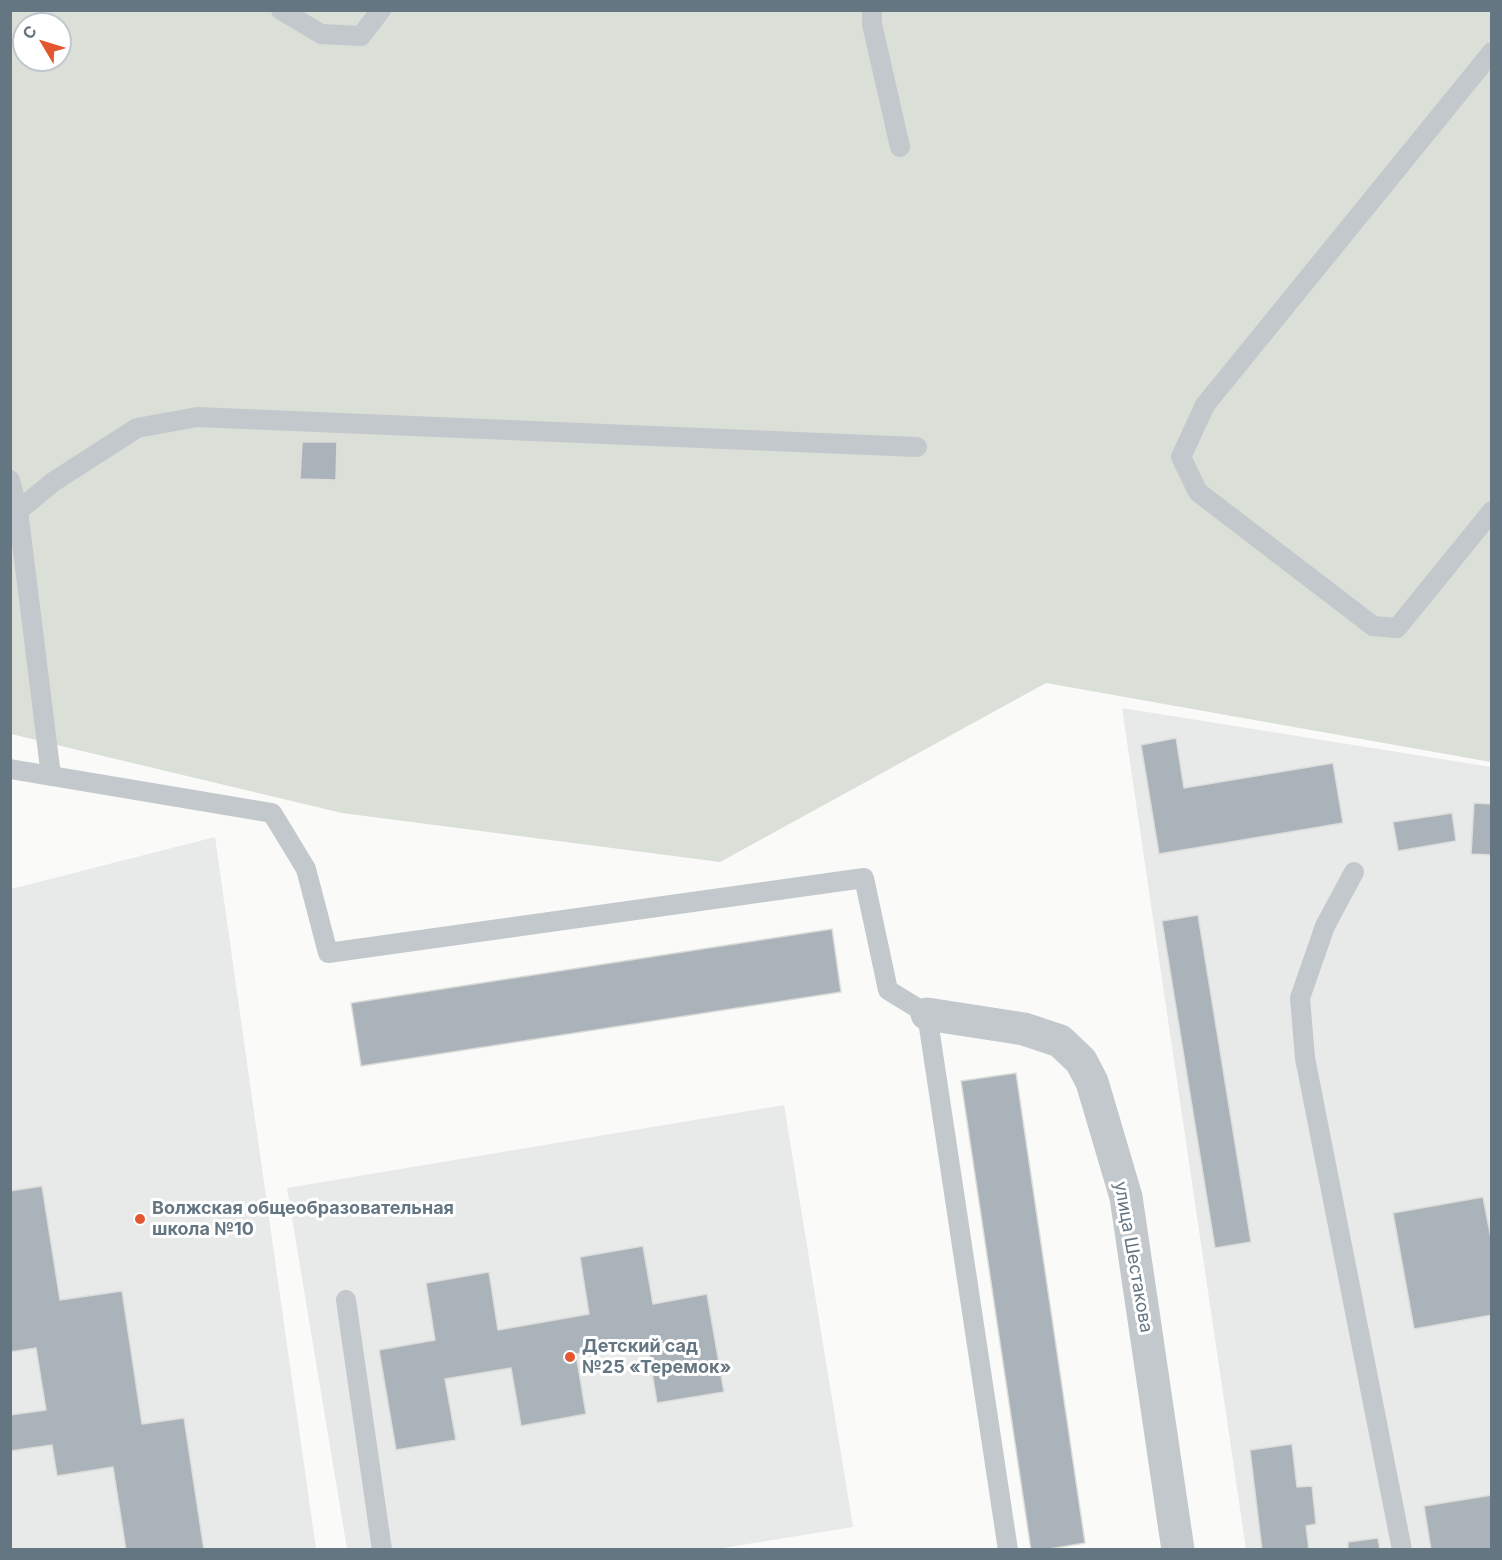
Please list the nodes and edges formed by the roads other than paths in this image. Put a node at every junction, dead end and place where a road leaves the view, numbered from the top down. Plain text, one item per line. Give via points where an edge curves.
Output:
1 (281, 10) edge
2 (381, 10) edge
3 (872, 10) edge
4 (1491, 52) edge
5 (900, 147) dead end
6 (917, 447) dead end
7 (10, 480) edge
8 (1491, 511) edge
9 (18, 512) junction
10 (10, 769) edge
11 (51, 776) junction
12 (1354, 872) dead end
13 (927, 1014) junction
14 (346, 1299) dead end
15 (382, 1550) edge
16 (1008, 1550) edge
17 (1178, 1550) edge
18 (1402, 1550) edge

1 - 2 lane via 321,34 361,36
3 - 5 lane
4 - 8 lane via 1205,405 1181,457 1198,492 1373,626 1397,628
6 - 9 lane via 197,417 137,428 53,482
7 - 9 lane
9 - 11 lane
10 - 11 lane
11 - 13 lane via 272,813 306,869 328,952 864,878 888,990
12 - 18 lane via 1325,926 1299,998 1305,1059
13 - 16 lane
13 - 17 street, улица Шестакова via 1024,1029 1060,1041 1081,1061 1092,1082 1126,1197
14 - 15 lane

